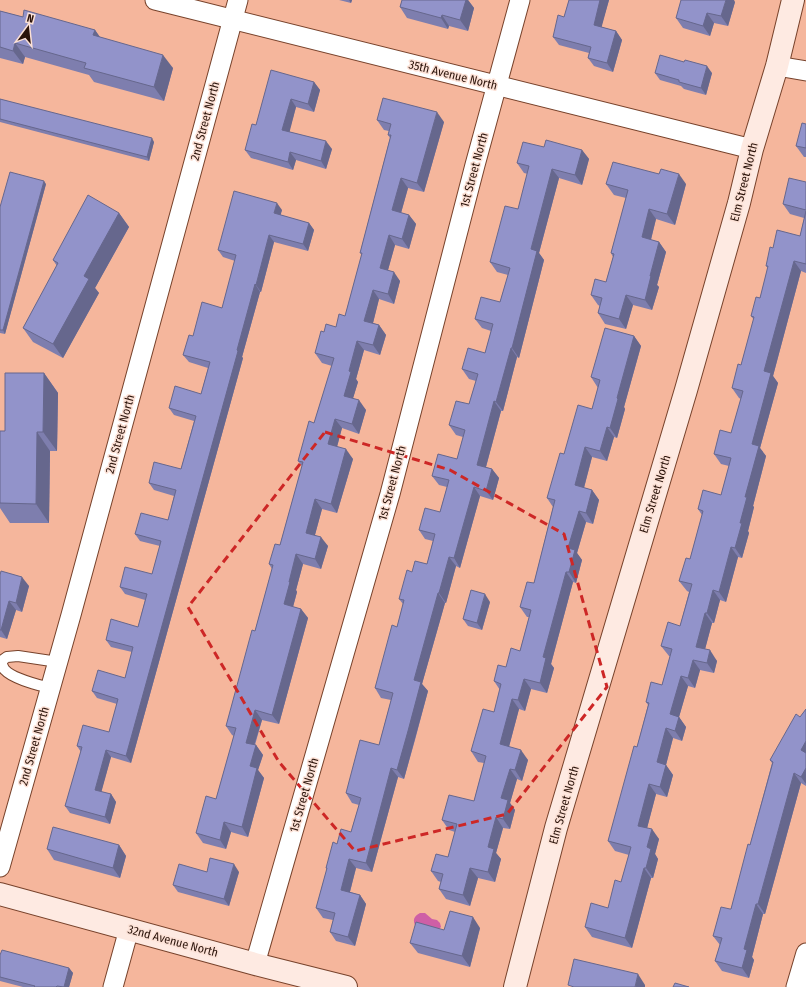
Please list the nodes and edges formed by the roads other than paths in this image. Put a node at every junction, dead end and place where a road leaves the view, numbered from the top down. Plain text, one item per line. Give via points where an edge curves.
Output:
1 (155, 0) edge
2 (238, 0) edge
3 (520, 0) edge
4 (793, 0) edge
5 (233, 19) junction
6 (777, 66) junction
7 (806, 71) edge
8 (497, 85) junction
9 (752, 149) junction
10 (0, 661) edge
11 (58, 662) junction
12 (50, 688) junction
13 (0, 867) edge
14 (0, 894) edge
15 (130, 930) junction
16 (806, 953) edge
17 (255, 964) junction
18 (113, 987) edge
19 (346, 987) edge
20 (515, 987) edge
21 (796, 987) edge

1 - 5 street, 35th Avenue North
2 - 5 street, 2nd Street North
3 - 8 street, 1st Street North
4 - 6 street, Elm Street North
5 - 8 street, 35th Avenue North
5 - 11 street, 2nd Street North
6 - 7 street
6 - 9 street, Elm Street North
8 - 9 street, 35th Avenue North
8 - 17 street, 1st Street North via 390,494
9 - 20 street, Elm Street North via 688,383 556,828
10 - 11 lane via 18,656
10 - 12 lane via 12,675
11 - 12 street, 2nd Street North
12 - 13 street, 2nd Street North
14 - 15 street, 32nd Avenue North
15 - 17 street, 32nd Avenue North
15 - 18 street
16 - 21 street
17 - 19 street, 32nd Avenue North

